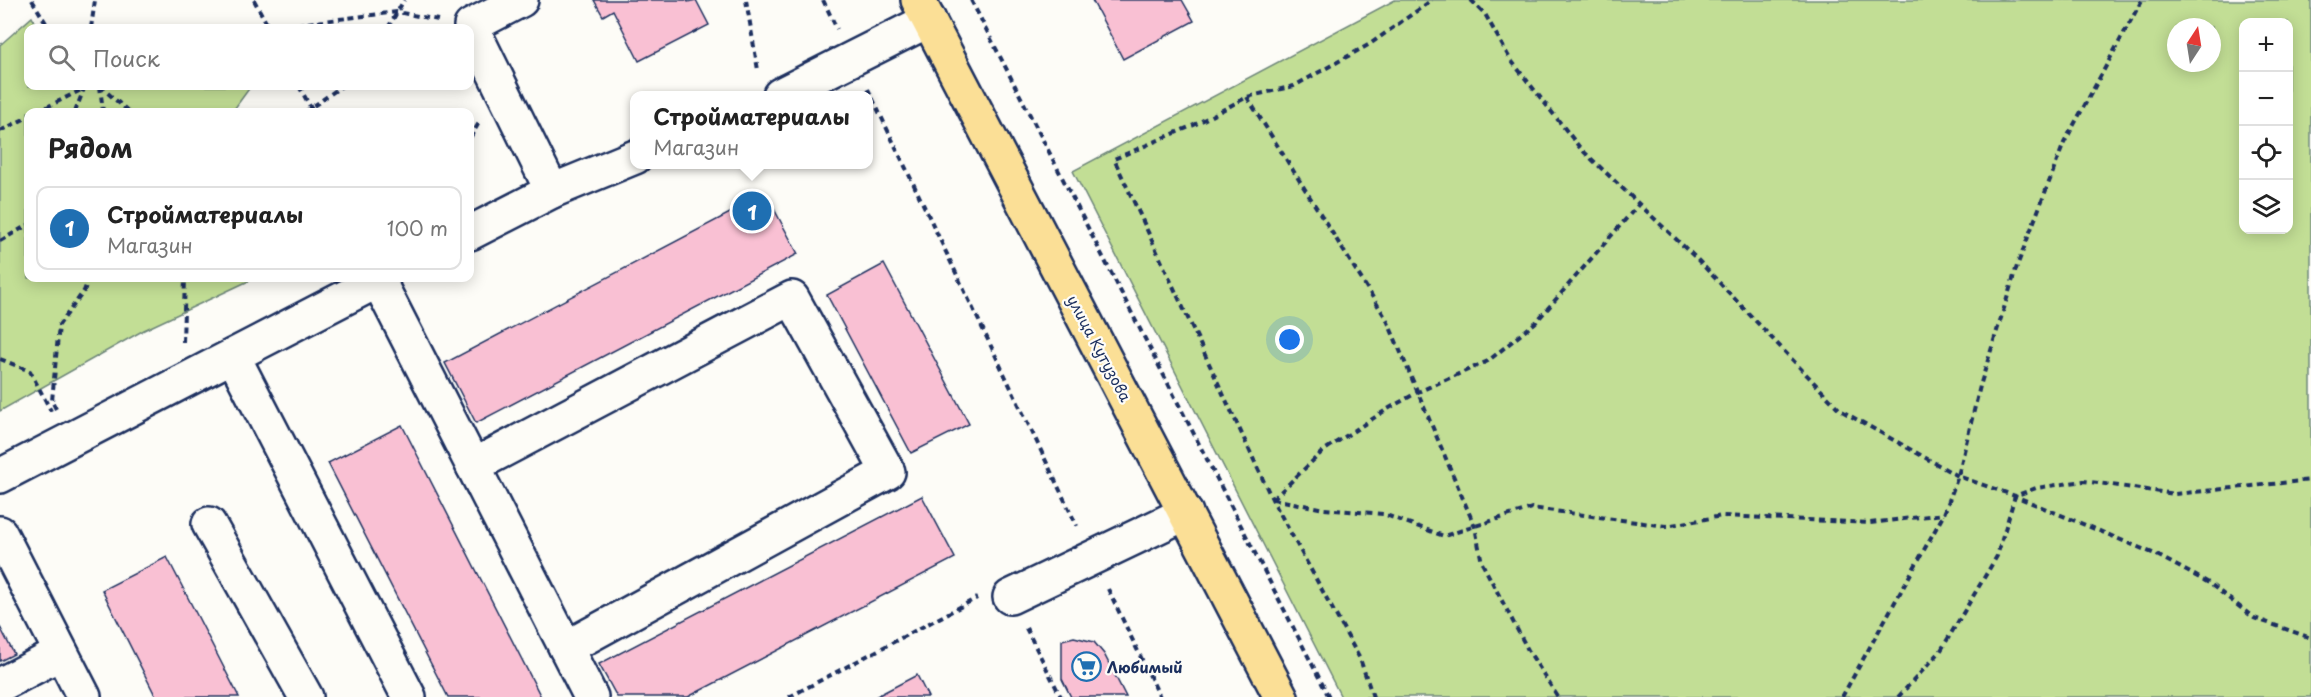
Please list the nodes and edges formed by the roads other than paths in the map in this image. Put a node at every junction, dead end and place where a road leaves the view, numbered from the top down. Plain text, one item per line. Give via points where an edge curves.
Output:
1 (521, 0) edge
2 (924, 10) edge
3 (474, 24) edge
4 (474, 32) edge
5 (769, 85) edge
6 (630, 159) edge
7 (552, 191) junction
8 (474, 232) edge
9 (374, 282) edge
10 (381, 282) edge
11 (233, 356) junction
12 (473, 466) junction
13 (0, 476) edge
14 (1186, 513) junction
15 (209, 524) dead end
16 (0, 533) edge
17 (1010, 597) road end
18 (566, 648) junction
19 (62, 653) junction
20 (0, 685) edge
21 (84, 697) edge
22 (306, 697) edge
23 (409, 697) edge
24 (591, 697) edge
25 (1281, 697) edge

1 - 3 lane
2 - 5 lane via 853,59
2 - 14 main road, улица Кутузова
4 - 7 lane
6 - 7 lane
7 - 8 lane
9 - 11 lane
10 - 12 lane
11 - 13 lane
11 - 23 lane
12 - 18 lane
12 - 18 lane via 792,298 888,472
14 - 17 lane
14 - 25 main road, улица Кутузова
15 - 22 lane
16 - 19 lane
18 - 24 lane
19 - 20 lane
19 - 21 lane

